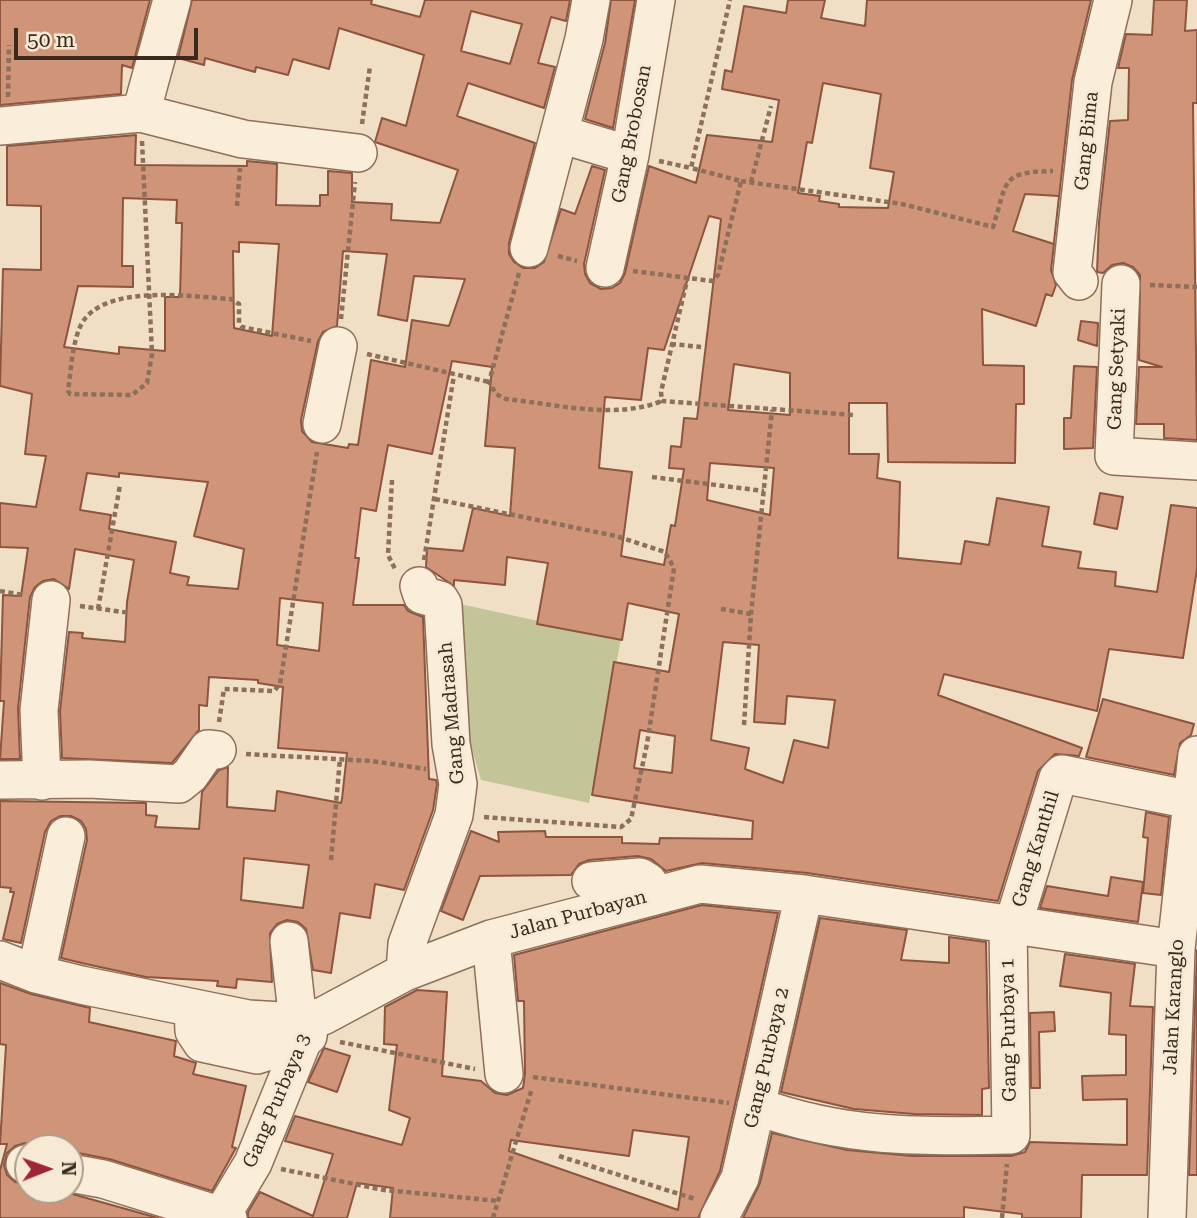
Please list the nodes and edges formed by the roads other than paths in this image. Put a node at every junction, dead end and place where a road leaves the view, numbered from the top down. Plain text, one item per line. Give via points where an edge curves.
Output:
1 (172, 0) edge
2 (592, 0) edge
3 (656, 0) edge
4 (1113, 0) edge
5 (141, 113) junction
6 (4, 125) edge
7 (560, 134) junction
8 (358, 153) road end
9 (630, 155) junction
10 (529, 248) road end
11 (605, 268) road end
12 (1079, 281) dead end
13 (1121, 284) dead end
14 (338, 346) road end
15 (322, 424) road end
16 (1197, 461) edge
17 (419, 586) road end
18 (51, 600) dead end
19 (217, 750) road end
20 (1197, 755) edge
21 (0, 780) edge
22 (42, 782) junction
23 (1191, 800) junction
24 (66, 836) dead end
25 (591, 881) dead end
26 (804, 894) junction
27 (655, 895) junction
28 (1010, 925) junction
29 (491, 939) junction
30 (289, 941) dead end
31 (1183, 957) edge
32 (0, 960) edge
33 (405, 972) junction
34 (36, 974) junction
35 (305, 1029) junction
36 (519, 1076) road end
37 (756, 1106) junction
38 (84, 1176) edge
39 (723, 1213) edge
40 (223, 1217) edge
41 (1167, 1218) edge

1 - 5 street
2 - 7 street
3 - 9 street, Gang Brobosan
4 - 12 street, Gang Bima via 1093,82 1072,272
5 - 6 street
5 - 8 street via 243,139
7 - 9 street
7 - 10 street
9 - 11 street, Gang Brobosan
13 - 16 street, Gang Setyaki via 1114,456
14 - 15 street
17 - 33 street, Gang Madrasah via 422,596 443,605 458,795 407,944
18 - 22 street via 39,710
19 - 22 street via 208,749 180,784 89,779
20 - 23 street, Jalan Karanglo
21 - 22 street
23 - 28 street, Gang Kanthil via 1062,774
23 - 31 street, Jalan Karanglo
24 - 34 street
25 - 27 street via 640,877
26 - 27 street, Jalan Purbayan via 700,884
26 - 28 street, Jalan Purbayan
26 - 37 street, Gang Purbaya 2
27 - 29 street, Jalan Purbayan
28 - 31 street, Jalan Purbayan
28 - 37 street, Gang Purbaya 1 via 1011,1135 883,1136 787,1118
29 - 33 street, Jalan Purbayan
29 - 36 street
30 - 35 street
31 - 41 street, Jalan Karanglo
32 - 34 street, Jalan Purbayan
33 - 35 street, Jalan Purbayan
34 - 35 street, Jalan Purbayan
35 - 40 street, Gang Purbaya 3 via 253,1163
37 - 39 street, Gang Purbaya 2 via 740,1178
38 - 40 street

